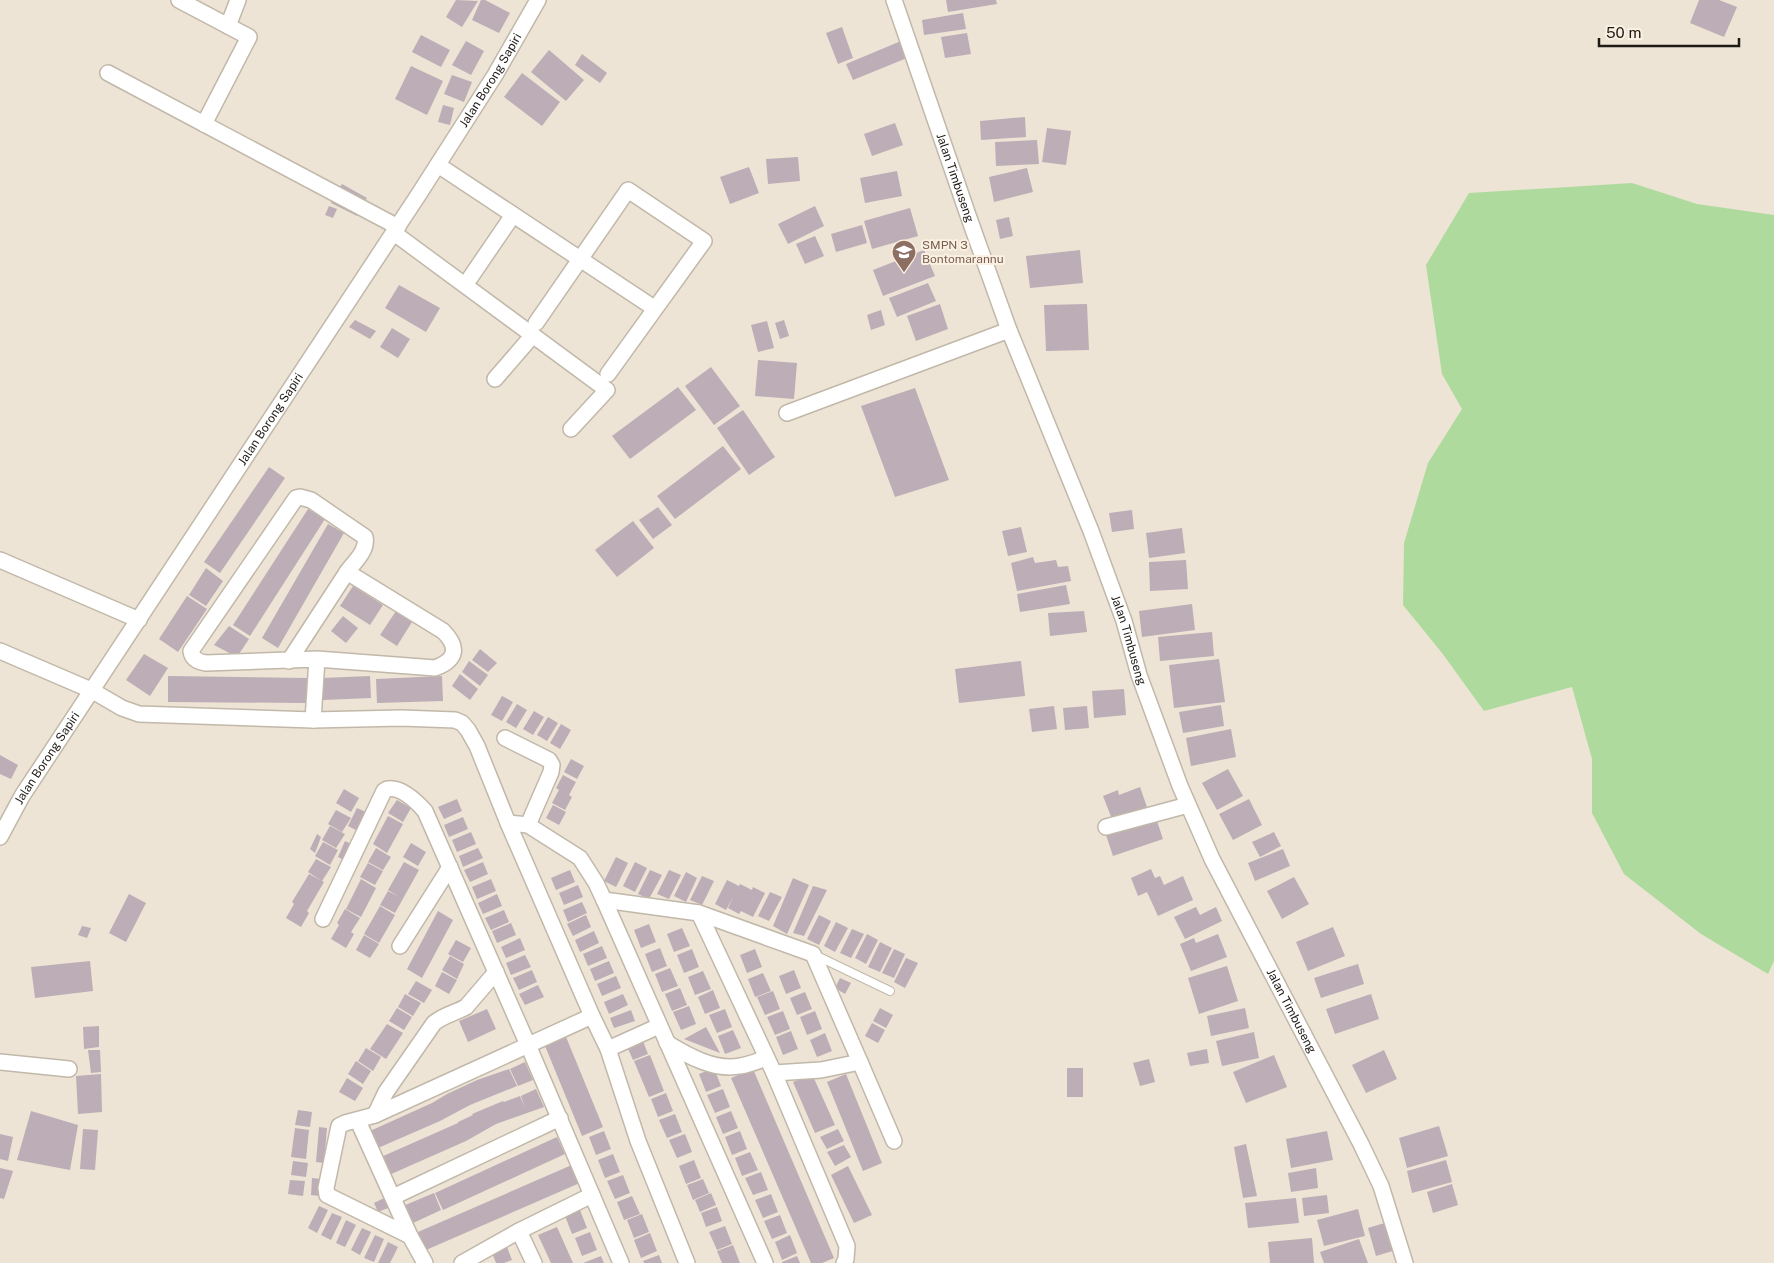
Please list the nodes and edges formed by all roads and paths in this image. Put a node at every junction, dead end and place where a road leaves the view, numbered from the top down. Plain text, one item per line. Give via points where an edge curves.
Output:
1 (179, 0) edge
2 (238, 0) edge
3 (538, 0) edge
4 (894, 0) edge
5 (228, 26) junction
6 (108, 73) dead end
7 (204, 124) junction
8 (438, 165) junction
9 (513, 215) junction
10 (396, 230) junction
11 (581, 260) junction
12 (470, 278) dead end
13 (654, 308) junction
14 (535, 329) junction
15 (1009, 330) junction
16 (608, 374) dead end
17 (495, 379) dead end
18 (787, 413) dead end
19 (571, 429) dead end
20 (0, 560) edge
21 (347, 572) junction
22 (139, 620) junction
23 (0, 651) edge
24 (317, 659) junction
25 (289, 661) junction
26 (92, 690) junction
27 (312, 720) junction
28 (505, 738) dead end
29 (1188, 805) junction
30 (508, 823) junction
31 (528, 825) junction
32 (1106, 827) dead end
33 (0, 837) edge
34 (450, 867) junction
35 (604, 900) junction
36 (699, 913) junction
37 (323, 919) dead end
38 (400, 946) dead end
39 (813, 954) junction
40 (496, 972) junction
41 (890, 991) dead end
42 (592, 1016) junction
43 (659, 1026) junction
44 (667, 1043) junction
45 (528, 1045) junction
46 (608, 1049) junction
47 (766, 1058) junction
48 (0, 1062) edge
49 (860, 1062) junction
50 (69, 1069) dead end
51 (774, 1073) junction
52 (375, 1115) junction
53 (560, 1118) junction
54 (358, 1121) junction
55 (894, 1141) dead end
56 (592, 1195) junction
57 (393, 1198) junction
58 (519, 1231) junction
59 (410, 1236) junction
60 (425, 1263) edge
61 (462, 1263) edge
62 (534, 1263) edge
63 (621, 1263) edge
64 (687, 1263) edge
65 (765, 1263) edge
66 (844, 1263) edge
67 (1405, 1263) edge

1 - 5 street
2 - 5 street
3 - 8 street, Jalan Borong Sapiri
4 - 15 street, Jalan Timbuseng
5 - 7 street via 249,37
6 - 7 street
7 - 10 street
8 - 9 street
8 - 10 street, Jalan Borong Sapiri
9 - 11 street
9 - 12 street
10 - 14 street
10 - 22 street, Jalan Borong Sapiri
11 - 13 street
11 - 13 street via 628,190 636,195 704,241
11 - 14 street
13 - 16 street
14 - 17 street
14 - 19 street via 607,390
15 - 18 street
15 - 29 street, Jalan Timbuseng via 1091,531 1124,621 1139,675
20 - 22 street
21 - 24 street via 443,631 452,641 453,655 436,668
21 - 25 street
21 - 25 street via 365,549 365,537 311,500 296,498 191,651 196,659 206,663
22 - 26 street, Jalan Borong Sapiri
23 - 26 street
24 - 25 street
24 - 27 street
26 - 27 street via 139,714
26 - 33 street, Jalan Borong Sapiri via 22,796
27 - 30 street via 401,718 462,723 477,746
28 - 31 street via 549,760 552,765
29 - 32 street
29 - 67 street, Jalan Timbuseng via 1212,859 1377,1178
30 - 31 street
30 - 42 street
31 - 35 street via 580,858
34 - 37 street via 425,811 395,788 387,789
34 - 38 street
34 - 40 street
35 - 36 street
35 - 43 street
36 - 39 street
36 - 47 street
39 - 41 lane
39 - 49 street
40 - 45 street
40 - 52 street via 466,1007 434,1023 386,1092
42 - 45 street
42 - 46 street
43 - 44 street
43 - 46 street
44 - 47 street via 706,1063 726,1067 740,1067
44 - 65 street
45 - 52 street
45 - 53 street
46 - 64 street via 638,1141
47 - 51 street
48 - 50 street
49 - 51 street via 821,1070
49 - 55 street
51 - 66 street via 847,1246
52 - 54 street
53 - 56 street
53 - 57 street
54 - 57 street
54 - 59 street via 339,1126 327,1195
56 - 58 street
56 - 63 street
57 - 59 street
58 - 61 street
58 - 62 street
59 - 60 street

